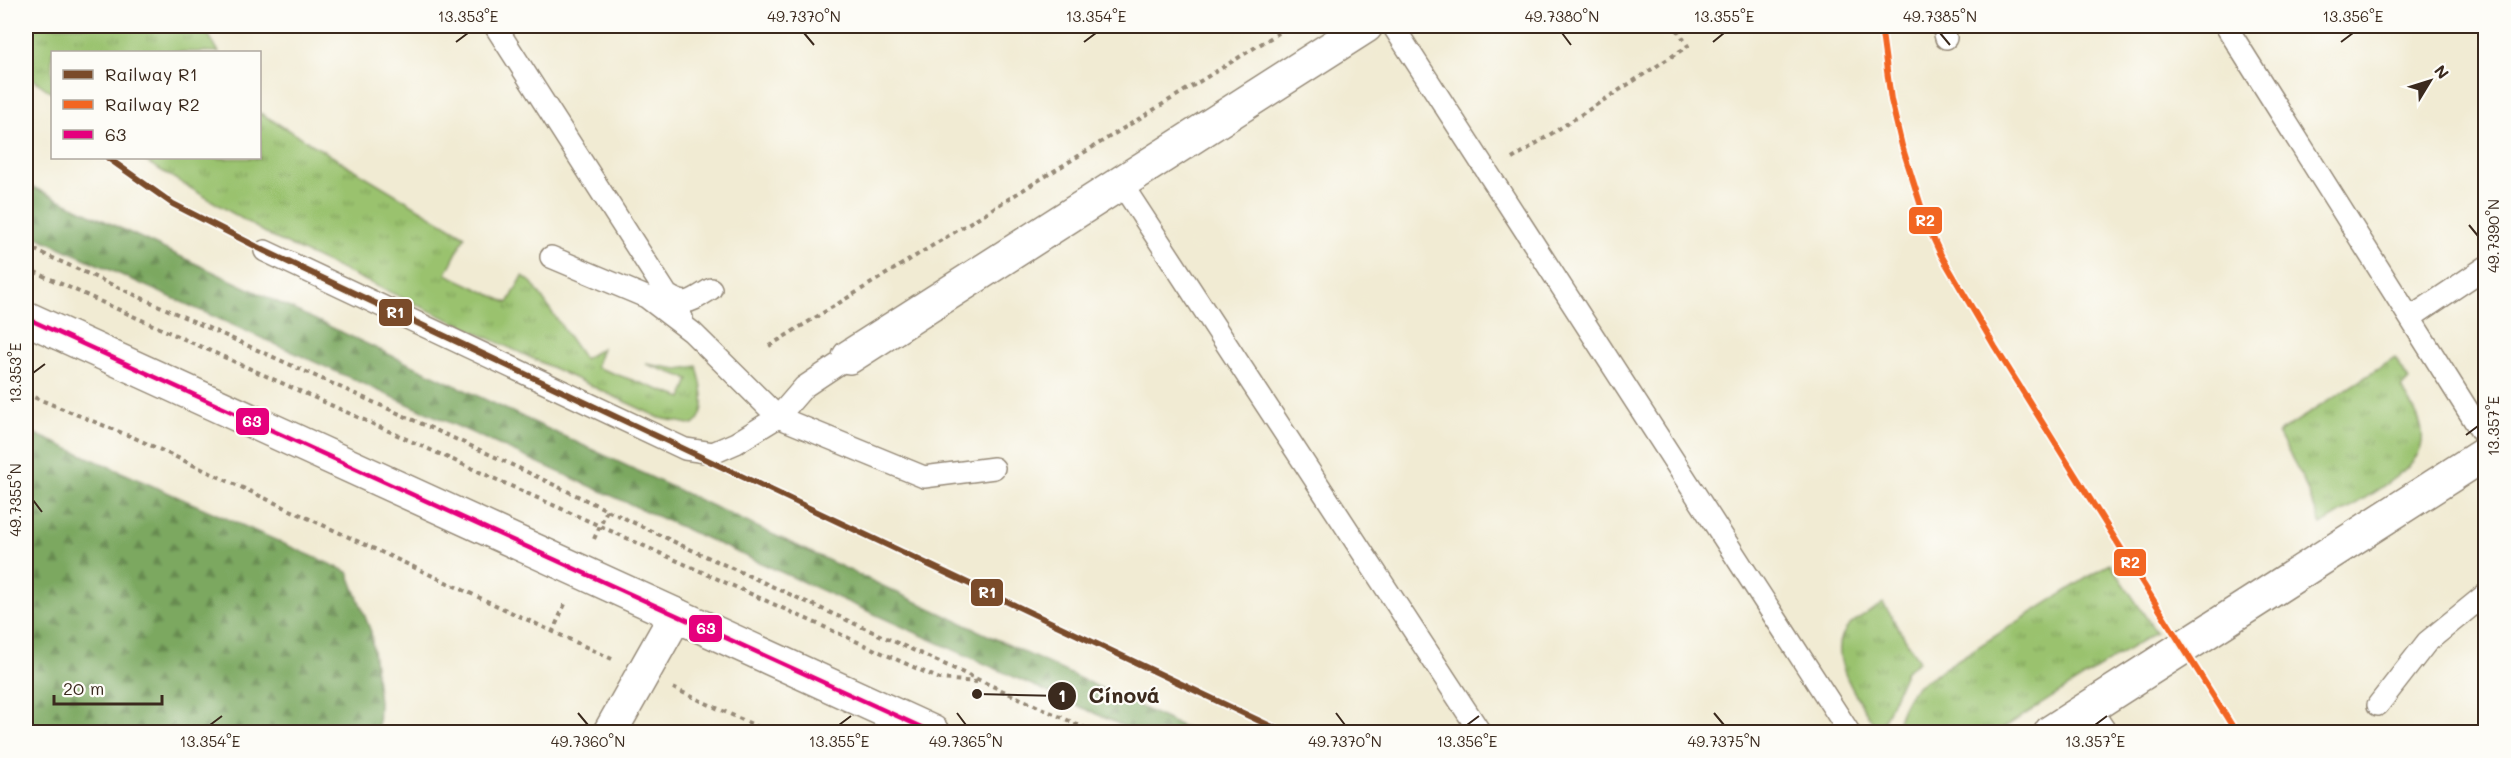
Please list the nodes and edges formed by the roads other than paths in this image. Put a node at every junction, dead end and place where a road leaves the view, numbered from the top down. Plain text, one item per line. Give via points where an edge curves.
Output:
1 (495, 26) edge
2 (1366, 26) edge
3 (1393, 26) edge
4 (2226, 26) edge
5 (1121, 183) junction
6 (264, 251) dead end
7 (551, 257) dead end
8 (2486, 267) edge
9 (711, 289) dead end
10 (666, 294) junction
11 (26, 318) edge
12 (2410, 318) junction
13 (692, 332) junction
14 (849, 357) joint
15 (778, 417) junction
16 (2486, 439) edge
17 (2486, 453) edge
18 (994, 468) dead end
19 (2486, 594) edge
20 (676, 615) junction
21 (2378, 705) dead end
22 (2098, 720) edge
23 (1844, 731) edge
24 (610, 732) edge
25 (932, 732) edge
26 (1479, 732) edge
27 (2050, 732) edge

1 - 10 lane
2 - 5 street
3 - 23 lane
4 - 12 lane
5 - 14 street
5 - 26 lane
6 - 15 lane via 685,449 713,453
7 - 13 lane via 646,297
8 - 12 lane
9 - 10 lane via 689,302 678,302
10 - 13 lane
11 - 20 street
12 - 16 lane
13 - 15 lane
14 - 15 lane via 804,387
15 - 18 lane via 924,477
17 - 22 street
19 - 21 lane via 2427,642
20 - 24 street
20 - 25 street
22 - 27 street

